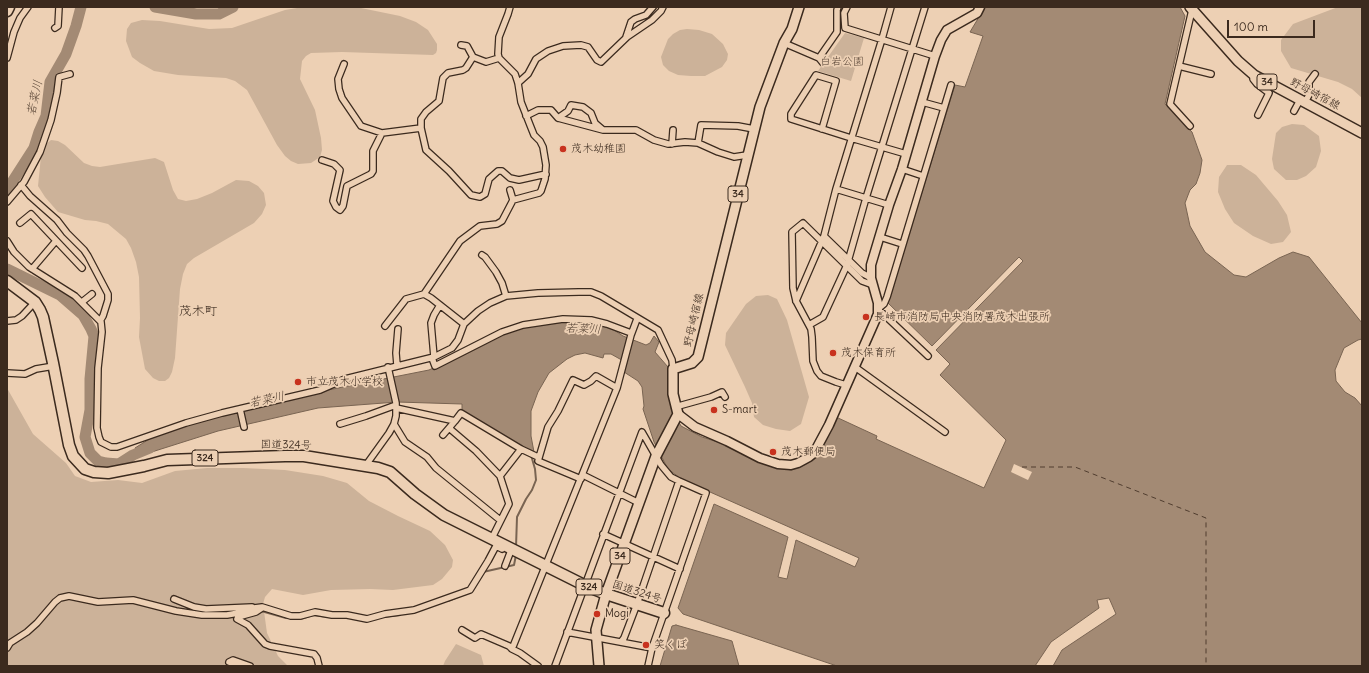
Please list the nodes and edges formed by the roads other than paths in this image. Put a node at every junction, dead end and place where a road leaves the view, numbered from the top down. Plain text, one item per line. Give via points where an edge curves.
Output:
1 (9, 7) edge
2 (28, 7) edge
3 (59, 7) edge
4 (510, 7) edge
5 (653, 7) edge
6 (663, 7) edge
7 (799, 7) edge
8 (838, 7) edge
9 (847, 7) edge
10 (891, 7) edge
11 (925, 7) edge
12 (980, 7) edge
13 (1191, 8) edge
14 (7, 11) edge
15 (55, 28) dead end
16 (626, 38) junction
17 (882, 39) junction
18 (784, 43) junction
19 (462, 45) dead end
20 (913, 49) junction
21 (935, 56) junction
22 (473, 57) junction
23 (7, 58) edge
24 (500, 58) junction
25 (344, 64) dead end
26 (1179, 66) junction
27 (70, 74) dead end
28 (1211, 74) dead end
29 (1315, 74) dead end
30 (1254, 75) junction
31 (518, 82) junction
32 (951, 86) dead end
33 (1303, 101) junction
34 (922, 102) junction
35 (944, 108) junction
36 (1294, 111) dead end
37 (526, 116) junction
38 (1258, 116) dead end
39 (558, 118) junction
40 (1190, 126) dead end
41 (421, 128) junction
42 (754, 129) junction
43 (822, 129) junction
44 (603, 130) junction
45 (673, 130) dead end
46 (382, 133) junction
47 (1362, 133) edge
48 (851, 138) junction
49 (698, 143) junction
50 (672, 144) junction
51 (882, 147) junction
52 (906, 154) junction
53 (748, 155) junction
54 (322, 160) dead end
55 (902, 169) junction
56 (546, 174) junction
57 (923, 176) junction
58 (21, 185) junction
59 (836, 189) junction
60 (510, 190) dead end
61 (866, 198) junction
62 (513, 200) junction
63 (7, 202) edge
64 (889, 205) junction
65 (20, 224) dead end
66 (880, 237) junction
67 (823, 238) junction
68 (7, 241) edge
69 (55, 242) junction
70 (902, 244) junction
71 (482, 255) dead end
72 (847, 262) junction
73 (82, 268) dead end
74 (32, 269) junction
75 (7, 281) edge
76 (872, 281) junction
77 (92, 294) dead end
78 (424, 294) junction
79 (506, 296) junction
80 (796, 301) junction
81 (36, 302) junction
82 (82, 302) junction
83 (440, 305) junction
84 (878, 309) junction
85 (637, 319) junction
86 (7, 321) edge
87 (100, 321) junction
88 (464, 324) junction
89 (809, 325) junction
90 (385, 326) dead end
91 (398, 330) dead end
92 (631, 334) junction
93 (928, 356) dead end
94 (433, 358) junction
95 (397, 365) junction
96 (54, 366) junction
97 (388, 367) junction
98 (855, 367) junction
99 (672, 369) junction
100 (7, 373) edge
101 (846, 385) junction
102 (617, 388) junction
103 (725, 397) dead end
104 (396, 405) junction
105 (240, 410) junction
106 (677, 410) junction
107 (455, 421) junction
108 (340, 424) dead end
109 (394, 424) junction
110 (244, 427) dead end
111 (449, 428) junction
112 (946, 432) dead end
113 (443, 436) dead end
114 (523, 450) junction
115 (657, 452) junction
116 (536, 456) junction
117 (366, 465) junction
118 (500, 476) junction
119 (582, 477) junction
120 (678, 482) junction
121 (619, 493) junction
122 (639, 503) junction
123 (500, 520) junction
124 (603, 534) junction
125 (492, 538) junction
126 (624, 544) junction
127 (514, 551) junction
128 (652, 557) junction
129 (505, 566) dead end
130 (546, 566) junction
131 (680, 569) junction
132 (584, 585) junction
133 (606, 594) junction
134 (174, 599) dead end
135 (637, 604) junction
136 (254, 608) junction
137 (262, 608) junction
138 (664, 613) junction
139 (462, 630) dead end
140 (567, 632) junction
141 (596, 637) junction
142 (621, 642) junction
143 (7, 648) edge
144 (652, 648) junction
145 (512, 649) junction
146 (238, 666) edge
147 (250, 666) edge
148 (320, 666) edge
149 (538, 666) edge
150 (555, 666) edge
151 (599, 666) edge
152 (648, 666) edge

1 - 14 highway
2 - 23 street via 14,32
3 - 15 street via 58,26
4 - 24 street via 499,36
5 - 16 street via 646,15 632,22
6 - 16 street via 652,20
7 - 18 main road, 野母崎宿線 / 34
8 - 18 street via 837,32 820,61
9 - 17 street via 844,13 845,28
10 - 17 street
11 - 20 street
12 - 21 street via 977,12 947,30
13 - 26 street
13 - 30 main road, 野母崎宿線 / 34 via 1238,61
16 - 31 street via 601,62 596,60 588,47 580,45 563,46 548,51 536,59 528,74
17 - 20 street
17 - 48 street
18 - 42 main road, 野母崎宿線 / 34
19 - 22 street via 467,46
20 - 21 street
20 - 51 street
21 - 34 street
22 - 24 street via 486,62
22 - 41 street via 463,70 448,73 443,78 439,101 421,118
24 - 31 street
25 - 46 street via 338,79 342,98 361,126
26 - 28 street
26 - 40 street via 1170,104
27 - 58 street via 59,77 51,120 40,152
29 - 33 street via 1309,82 1309,95
30 - 33 main road, 野母崎宿線 / 34
30 - 38 street via 1253,79 1257,84 1269,93
31 - 37 street
32 - 35 street
33 - 36 street
33 - 47 main road, 野母崎宿線 / 34
34 - 35 street
34 - 52 street
35 - 57 street
37 - 39 street via 538,110 551,110
37 - 56 street via 534,135 543,146
39 - 44 street
39 - 44 street via 572,105 583,107 591,113 595,123
41 - 46 street
41 - 56 street via 426,150 471,195 480,197 485,194 489,179 498,171 519,180
42 - 49 street via 701,125
42 - 53 main road, 野母崎宿線 / 34
43 - 43 street via 836,81 816,75 791,114 791,120
43 - 48 street
44 - 50 street via 636,130 654,140
45 - 50 street
46 - 54 street via 373,151 373,171 347,186 344,206 340,210 333,201 340,170 334,164
48 - 51 street
48 - 59 street
49 - 50 street
49 - 53 street via 734,157
51 - 52 street
51 - 61 street
52 - 55 street
53 - 99 main road, 野母崎宿線 / 34 via 698,357 692,363
55 - 57 street
55 - 64 street
56 - 62 street via 539,193
57 - 70 street
58 - 63 street
58 - 87 street via 57,220 88,256 108,294
59 - 61 street
59 - 67 street
60 - 62 street
61 - 64 street
61 - 72 street
62 - 78 street via 502,221 498,224 480,226 460,241
64 - 66 street
65 - 69 street via 31,214
66 - 70 street
66 - 76 street via 871,265
67 - 72 street
67 - 80 street
67 - 80 street via 803,223 792,232 793,288
68 - 74 street via 14,252
69 - 73 street
69 - 74 street
70 - 84 street via 887,297
71 - 79 street via 496,272
72 - 76 street via 862,281
72 - 89 street via 823,317
74 - 82 street
75 - 81 highway
76 - 84 street
77 - 82 street
78 - 83 street
78 - 90 street via 406,299
79 - 85 street via 591,292 608,299
79 - 88 street via 490,303
80 - 89 street
81 - 86 street via 16,320
81 - 96 highway, 国道324号 / 324 via 43,317
82 - 87 street
83 - 88 street
83 - 94 street via 431,323
84 - 93 street
84 - 98 street
85 - 92 street
85 - 99 street via 658,330 672,360
87 - 105 street via 102,332 98,368 97,428 98,437 106,446 117,447 186,423
88 - 94 street via 452,348
89 - 101 street via 812,357 817,371 821,376
91 - 95 street
92 - 94 street via 591,320 562,319 523,325 502,332 435,366
92 - 102 street
94 - 95 street
95 - 97 street
96 - 100 street via 25,374
96 - 117 highway, 国道324号 / 324 via 73,456 85,469 94,472 108,473 168,460 285,456 304,456
97 - 104 street
97 - 105 street via 345,379 320,390
98 - 101 street
98 - 112 street
99 - 106 main road via 673,394
101 - 106 street via 814,453 804,461 791,465 760,458 695,427
102 - 116 street via 596,376 584,385 573,380
102 - 119 street
103 - 106 street via 722,392
104 - 107 street
104 - 108 street
104 - 109 street
105 - 110 street
106 - 115 main road, 34
107 - 111 street
107 - 114 street via 461,413
109 - 117 street
109 - 123 street via 405,442
111 - 113 street
111 - 118 street
114 - 116 street
114 - 118 street
115 - 120 street via 661,465
115 - 121 street via 642,432
115 - 122 main road, 34
116 - 119 street via 538,461
117 - 125 highway, 国道324号 / 324 via 390,472 444,515
118 - 123 street via 509,504
119 - 121 street
119 - 130 street
120 - 128 street
120 - 131 street via 706,493
121 - 122 street
121 - 124 street
122 - 126 main road, 34
123 - 125 street
124 - 126 street
124 - 132 street
125 - 127 highway, 国道324号 / 324
126 - 128 street
126 - 133 main road, 34
127 - 129 street
127 - 130 highway, 国道324号 / 324
127 - 137 street via 496,546 470,590 414,610 367,619 315,612 290,616
128 - 131 street
128 - 135 street
130 - 132 highway, 国道324号 / 324
130 - 145 street
131 - 138 street
132 - 133 highway, 国道324号 / 324
132 - 140 street
133 - 135 highway, 国道324号 / 324
133 - 141 main road, 34
134 - 136 street via 206,609
135 - 138 highway, 国道324号 / 324
135 - 142 street
136 - 137 street
136 - 143 street via 227,615 202,615 133,600 98,602 69,596 55,602 28,632 10,643
137 - 148 street via 237,619 248,625 265,644 314,654
138 - 144 street
139 - 145 street via 475,638 481,634
140 - 141 street
140 - 150 street
141 - 142 street
141 - 151 main road, 34
142 - 144 street
144 - 152 street
145 - 149 street
146 - 147 street via 229,662 234,660

